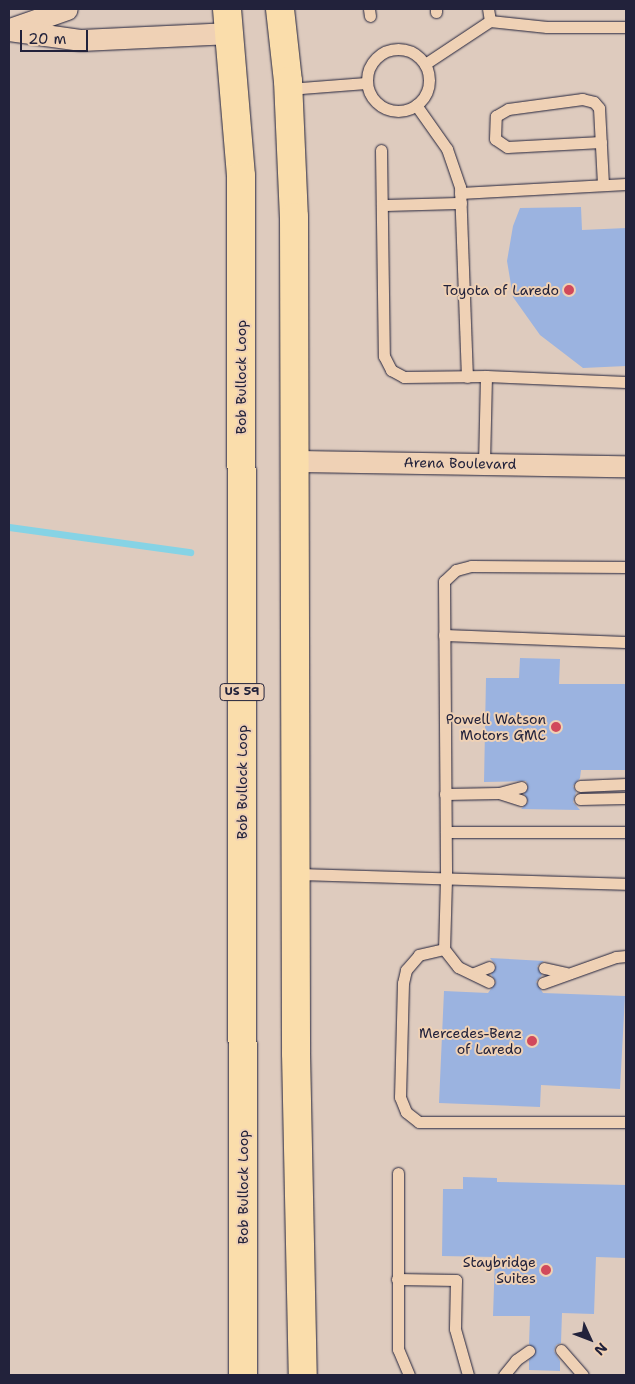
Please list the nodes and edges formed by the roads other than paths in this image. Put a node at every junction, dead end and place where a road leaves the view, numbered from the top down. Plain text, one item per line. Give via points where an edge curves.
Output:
1 (67, 9) edge
2 (280, 9) edge
3 (488, 9) edge
4 (229, 21) edge
5 (490, 21) junction
6 (626, 27) edge
7 (9, 30) edge
8 (425, 64) junction
9 (366, 83) junction
10 (288, 89) junction
11 (416, 105) junction
12 (601, 142) junction
13 (381, 150) dead end
14 (626, 184) edge
15 (603, 185) junction
16 (460, 198) junction
17 (382, 205) junction
18 (486, 376) junction
19 (467, 377) junction
20 (626, 382) edge
21 (294, 461) junction
22 (484, 464) junction
23 (626, 466) edge
24 (626, 566) edge
25 (444, 635) junction
26 (626, 642) edge
27 (626, 784) edge
28 (580, 786) dead end
29 (521, 787) dead end
30 (499, 792) junction
31 (445, 794) junction
32 (626, 798) edge
33 (580, 799) dead end
34 (521, 800) dead end
35 (446, 832) junction
36 (626, 832) edge
37 (296, 874) junction
38 (446, 879) junction
39 (626, 884) edge
40 (444, 949) junction
41 (626, 956) edge
42 (489, 967) dead end
43 (544, 968) dead end
44 (474, 973) junction
45 (567, 973) junction
46 (489, 982) dead end
47 (543, 983) dead end
48 (626, 1122) edge
49 (398, 1173) dead end
50 (397, 1279) junction
51 (561, 1350) dead end
52 (529, 1351) dead end
53 (243, 1375) edge
54 (303, 1375) edge
55 (409, 1375) edge
56 (468, 1375) edge
57 (504, 1375) edge
58 (582, 1375) edge

1 - 7 street
2 - 10 highway
3 - 5 lane
4 - 7 street via 81,40
4 - 53 highway, Bob Bullock Loop / US 59 via 241,186
5 - 6 lane via 547,27
5 - 8 lane
8 - 9 lane via 406,49 386,51 371,64
8 - 11 lane via 429,82 426,93
9 - 10 lane
9 - 11 lane via 374,101 382,107 401,111
10 - 21 highway via 294,217
11 - 16 lane via 448,149
12 - 12 lane via 599,108 594,102 582,100 508,109 496,116 495,139 500,145
12 - 15 lane
13 - 17 lane
14 - 15 lane
15 - 16 lane
16 - 17 lane
16 - 19 lane
17 - 19 lane via 384,356 391,370 404,377
18 - 19 lane
18 - 20 lane
18 - 22 lane
21 - 22 street, Arena Boulevard
21 - 37 highway
22 - 23 street, Arena Boulevard
24 - 25 lane via 471,566 456,570 444,581
25 - 26 lane
25 - 31 lane
27 - 28 lane
29 - 30 lane
30 - 31 lane
30 - 34 lane
31 - 35 lane
32 - 33 lane
35 - 36 lane
35 - 38 lane
37 - 38 lane
37 - 54 highway
38 - 39 lane
38 - 40 lane
40 - 44 lane via 458,967
40 - 48 lane via 419,955 406,970 400,1097 406,1112 419,1122
41 - 45 lane
42 - 44 lane
43 - 45 lane
44 - 46 lane
45 - 47 lane
49 - 50 lane
50 - 55 lane via 398,1349
50 - 56 lane via 456,1280 455,1329
51 - 58 lane
52 - 57 lane via 516,1360

